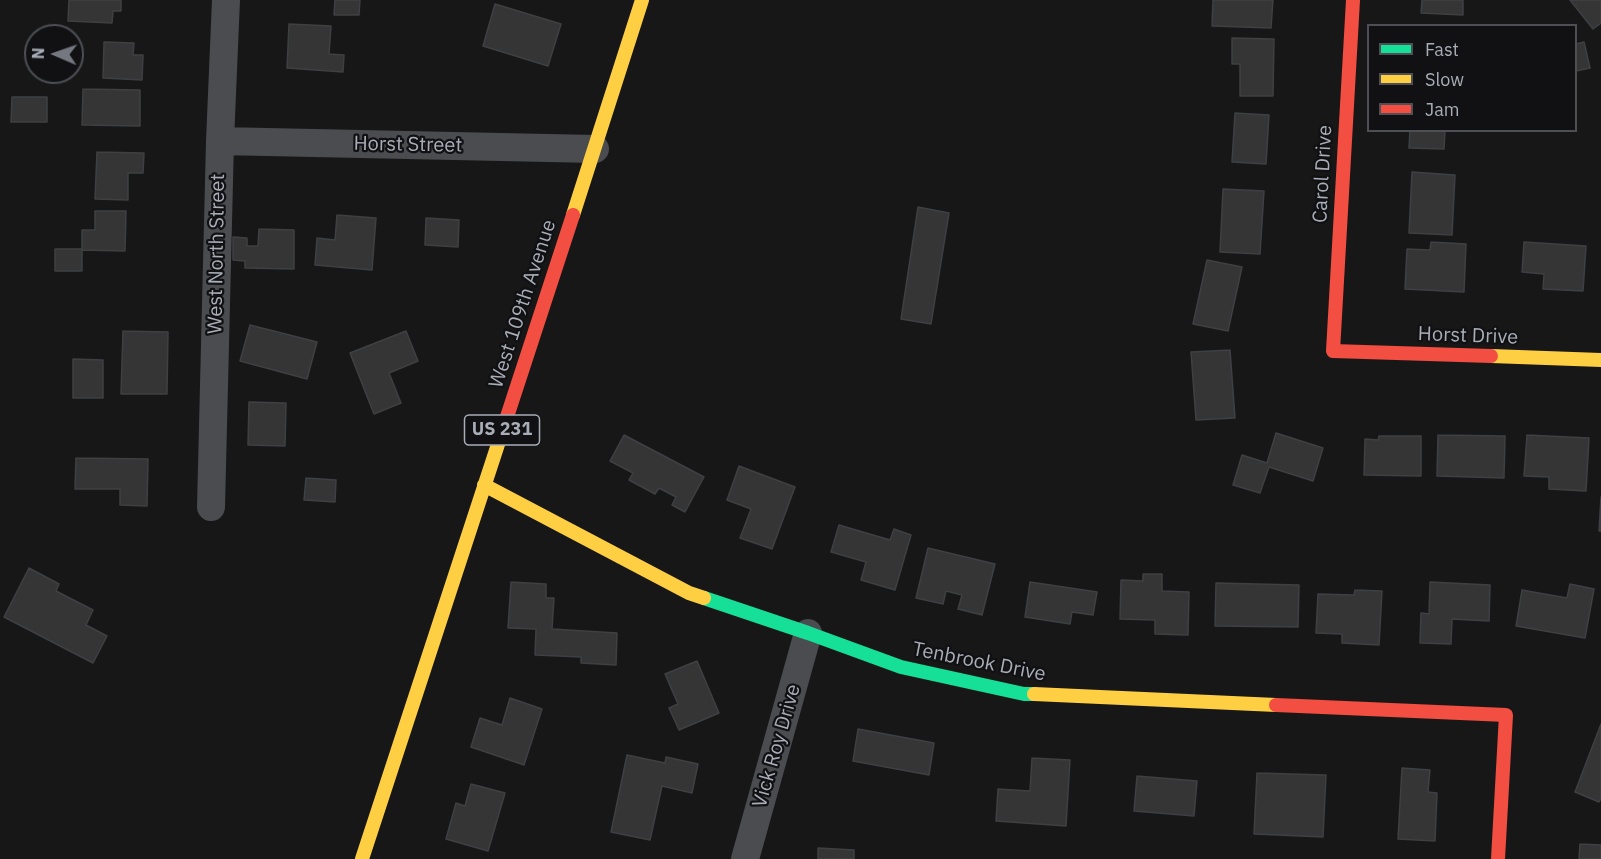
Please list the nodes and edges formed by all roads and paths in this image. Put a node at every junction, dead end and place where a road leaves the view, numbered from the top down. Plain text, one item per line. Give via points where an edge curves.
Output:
1 (226, 0) edge
2 (642, 0) edge
3 (1353, 0) edge
4 (220, 141) junction
5 (595, 149) junction
6 (1333, 351) joint
7 (1601, 360) edge
8 (484, 485) junction
9 (211, 507) dead end
10 (808, 633) junction
11 (362, 859) edge
12 (745, 859) edge
13 (1498, 859) edge

1 - 4 street, West North Street
2 - 5 street, West 109th Avenue / US 231
3 - 6 street, Carol Drive
4 - 5 street, Horst Street
4 - 9 street, West North Street
5 - 8 street, West 109th Avenue / US 231
6 - 7 street, Horst Drive
8 - 10 street, Tenbrook Drive via 689,593
8 - 11 street, West 109th Avenue / US 231
10 - 12 street, Vick Roy Drive
10 - 13 street, Tenbrook Drive via 901,667 1024,694 1506,715

